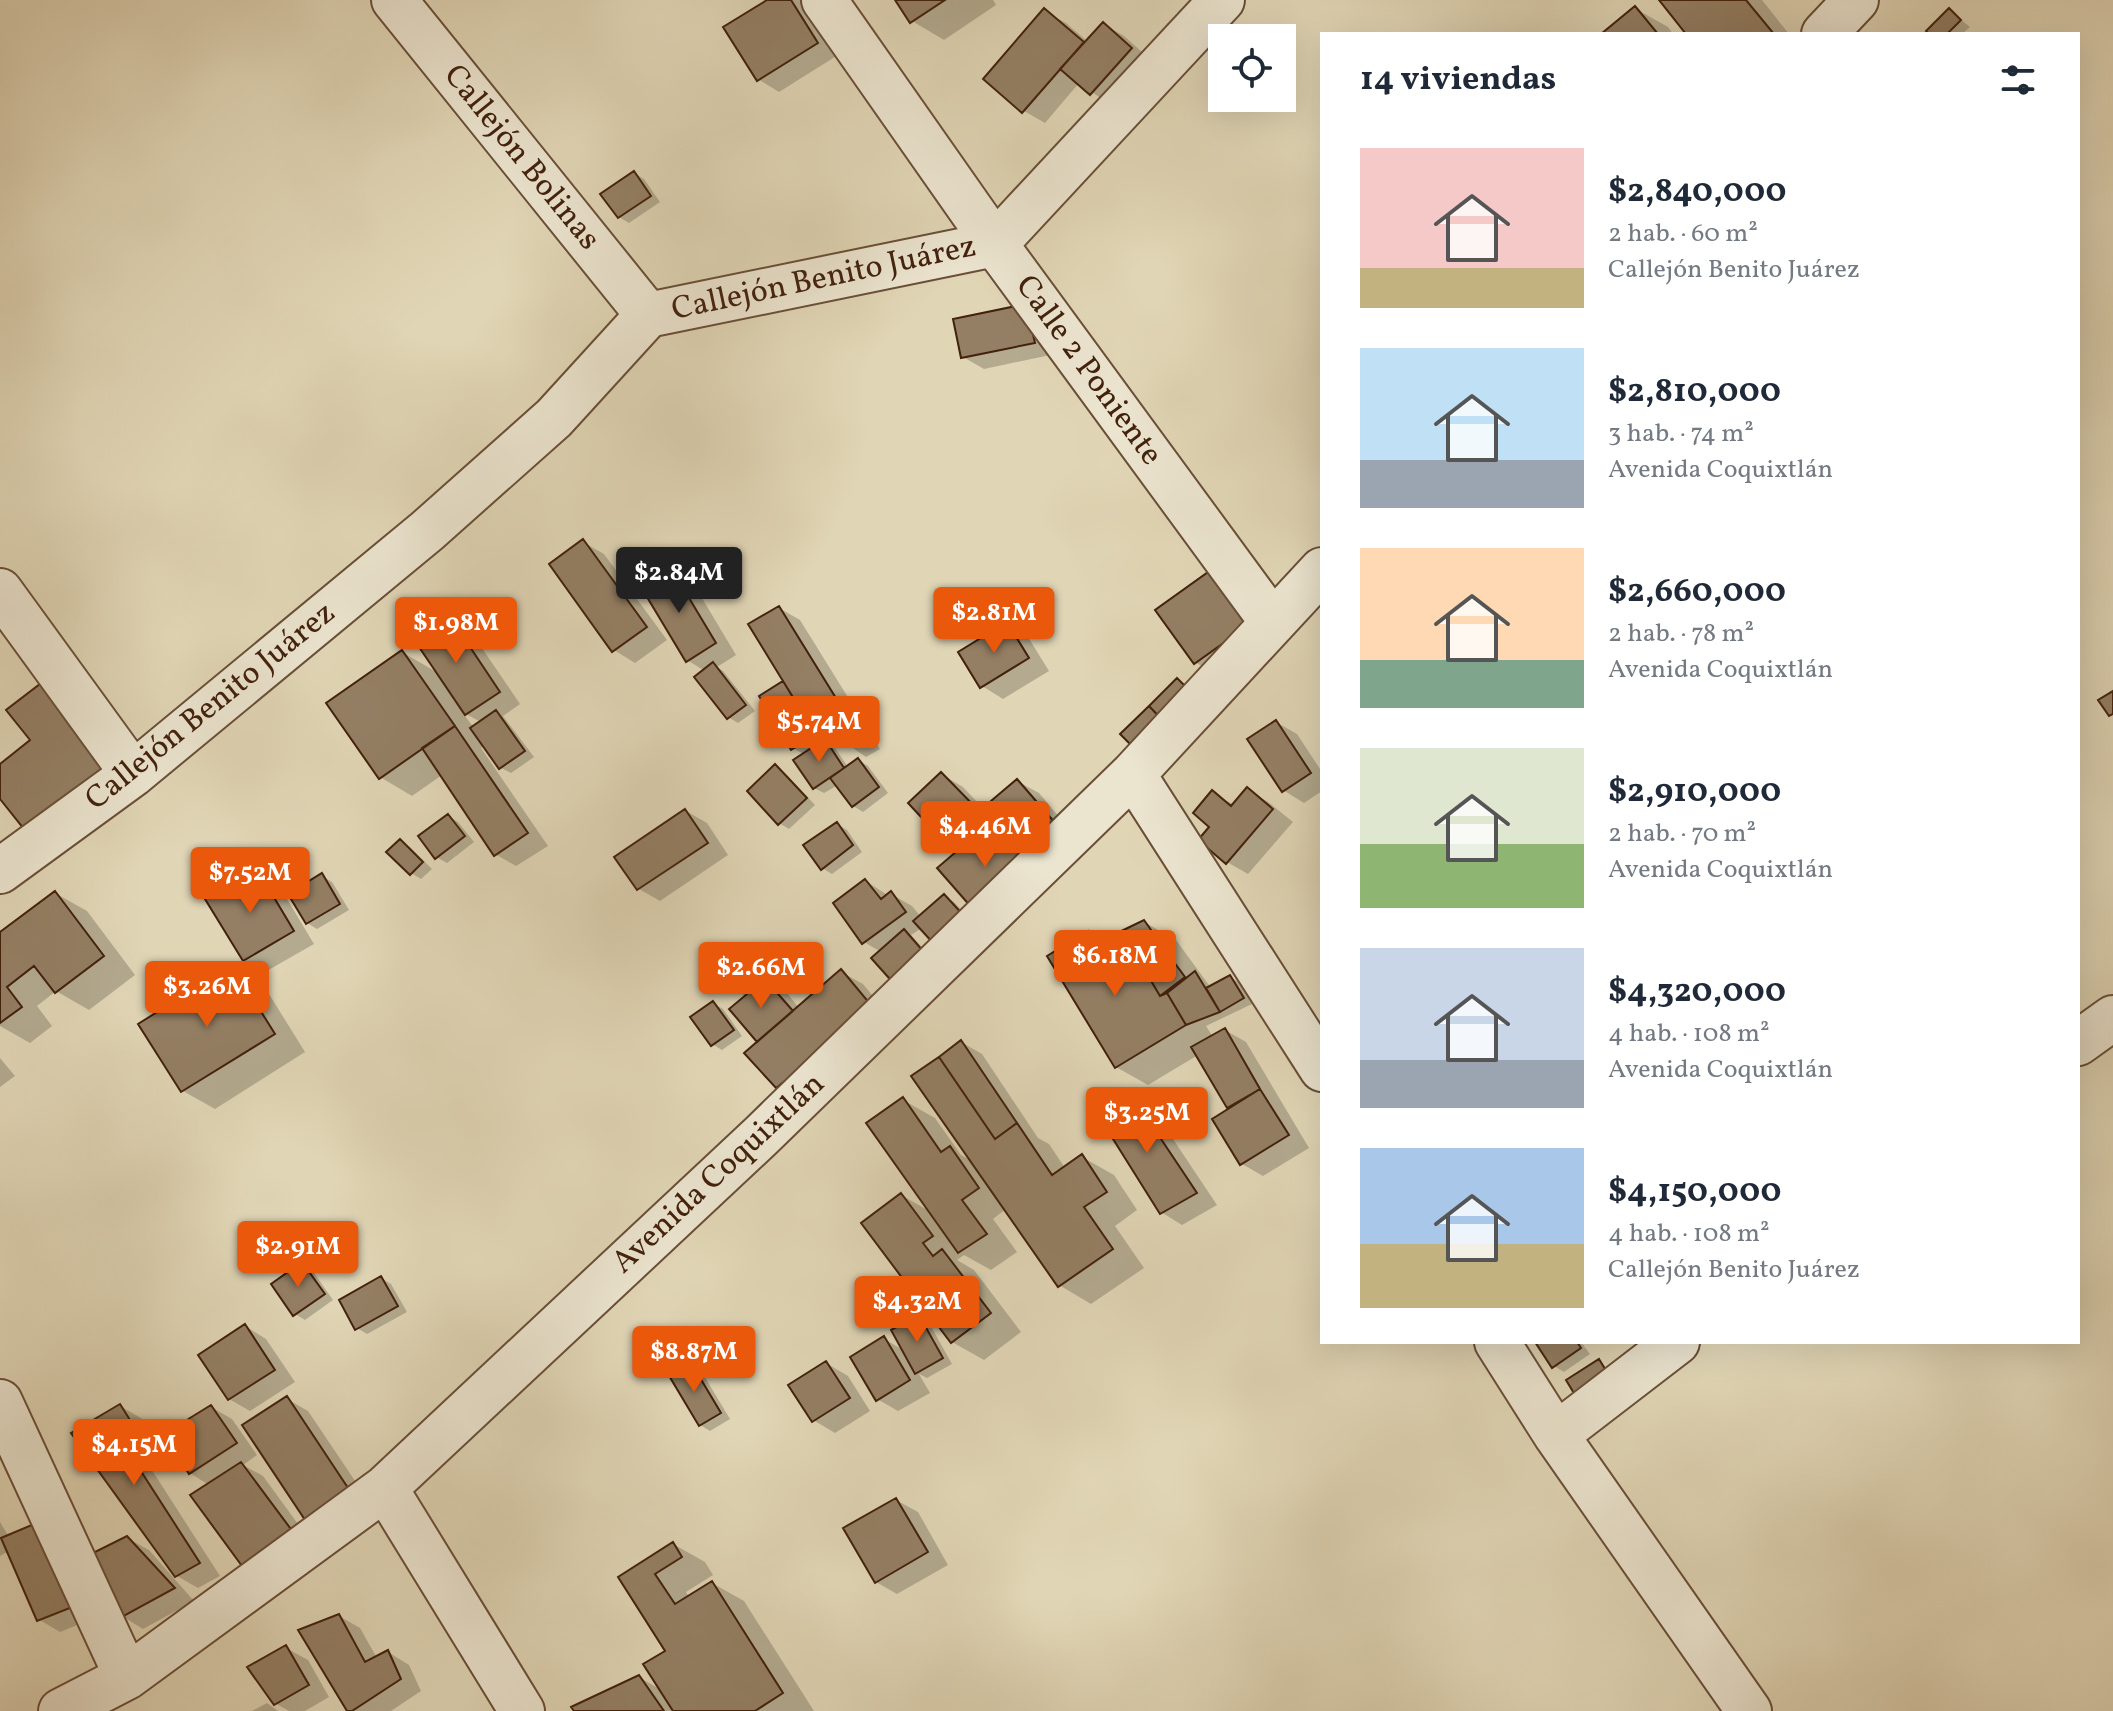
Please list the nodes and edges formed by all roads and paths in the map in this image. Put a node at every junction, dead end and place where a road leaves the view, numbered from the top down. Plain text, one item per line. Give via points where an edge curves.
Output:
1 (394, 0) edge
2 (824, 0) edge
3 (1856, 0) edge
4 (1219, 1) edge
5 (1826, 32) edge
6 (995, 244) junction
7 (648, 315) junction
8 (1320, 572) edge
9 (0, 591) edge
10 (1273, 623) junction
11 (133, 774) junction
12 (1133, 774) junction
13 (0, 871) edge
14 (2113, 1018) edge
15 (2080, 1042) edge
16 (1320, 1066) edge
17 (1498, 1344) edge
18 (1674, 1344) edge
19 (0, 1402) edge
20 (1556, 1435) junction
21 (385, 1488) junction
22 (127, 1677) junction
23 (61, 1711) edge
24 (522, 1711) edge
25 (1749, 1711) edge

1 - 7 street, Callejón Bolinas
2 - 6 street, Calle 2 Poniente
3 - 5 street
4 - 6 street, Callejón Benito Juárez
6 - 7 street, Callejón Benito Juárez
6 - 10 street, Calle 2 Poniente
7 - 11 street, Callejón Benito Juárez via 554,418
8 - 10 street, Avenida Coquixtlán
9 - 11 street
10 - 12 street, Avenida Coquixtlán
11 - 13 street, Callejón Benito Juárez
12 - 16 street
12 - 21 street, Avenida Coquixtlán via 761,1136
14 - 15 street
17 - 20 street
18 - 20 street
19 - 22 street
20 - 25 street
21 - 22 street, Avenida Coquixtlán
21 - 24 street
22 - 23 street, Avenida Coquixtlán

